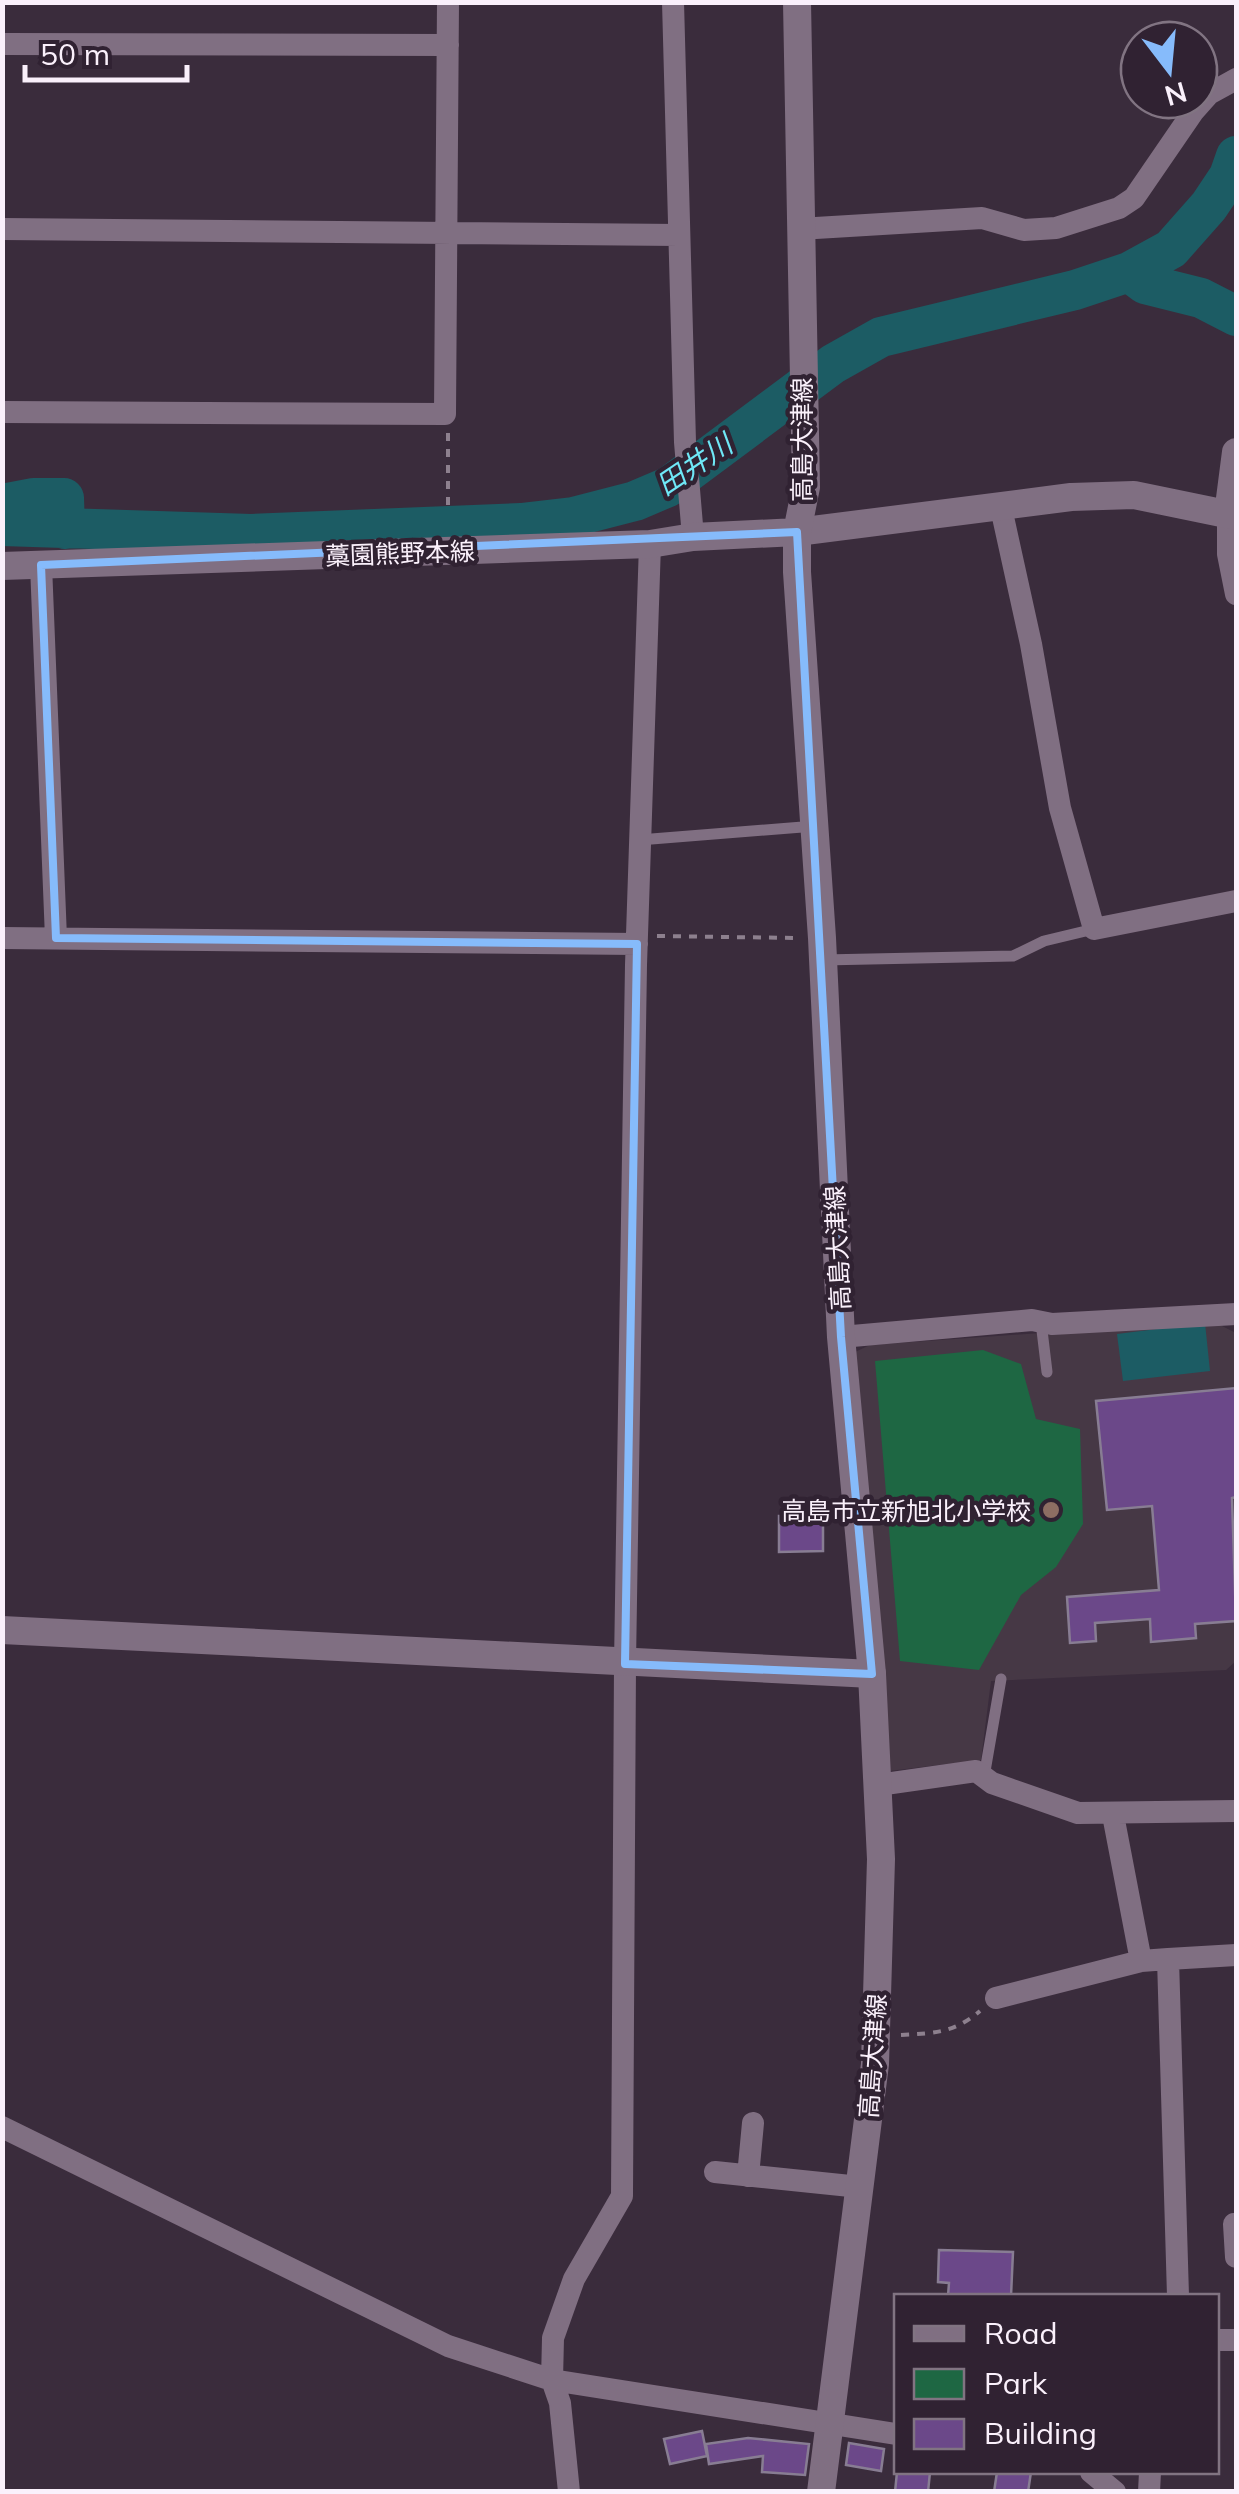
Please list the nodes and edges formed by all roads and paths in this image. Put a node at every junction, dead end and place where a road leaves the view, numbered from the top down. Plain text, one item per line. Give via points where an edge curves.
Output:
1 (448, 2) edge
2 (673, 2) edge
3 (796, 2) edge
4 (2, 44) edge
5 (448, 44) junction
6 (1236, 79) edge
7 (800, 229) junction
8 (2, 230) edge
9 (446, 235) junction
10 (679, 235) junction
11 (2, 412) edge
12 (445, 414) junction
13 (1236, 452) edge
14 (448, 507) dead end
15 (1000, 508) junction
16 (1232, 515) edge
17 (797, 532) junction
18 (692, 538) junction
19 (650, 544) junction
20 (41, 565) junction
21 (2, 566) edge
22 (1236, 594) edge
23 (816, 826) junction
24 (640, 840) junction
25 (1236, 901) edge
26 (1094, 929) junction
27 (2, 938) edge
28 (56, 938) junction
29 (637, 944) junction
30 (823, 949) junction
31 (1236, 1314) edge
32 (1042, 1322) junction
33 (842, 1337) junction
34 (1046, 1372) dead end
35 (2, 1630) edge
36 (625, 1664) junction
37 (872, 1674) junction
38 (1001, 1679) dead end
39 (984, 1777) junction
40 (878, 1784) junction
41 (1236, 1811) edge
42 (1113, 1815) junction
43 (1236, 1955) edge
44 (1168, 1959) junction
45 (1141, 1961) junction
46 (996, 1998) joint
47 (876, 2036) junction
48 (752, 2123) dead end
49 (2, 2126) edge
50 (714, 2172) dead end
51 (748, 2176) junction
52 (860, 2187) junction
53 (1234, 2224) edge
54 (1236, 2257) edge
55 (1178, 2294) edge
56 (552, 2380) junction
57 (830, 2422) junction
58 (894, 2434) edge
59 (1093, 2474) edge
60 (570, 2492) edge
61 (821, 2492) edge
62 (1115, 2492) edge

1 - 5 street
2 - 10 street
3 - 7 main road, 高島大津線
4 - 5 street
5 - 9 street
6 - 7 street via 1209,94 1134,198 1119,208 1056,228 1024,230 982,218
7 - 17 main road, 高島大津線 via 806,487
8 - 9 street
9 - 10 street
9 - 12 street
10 - 18 street
11 - 12 street
12 - 14 path
13 - 16 main road
15 - 16 main road, 藁園熊野本線 via 1134,496
15 - 17 main road, 藁園熊野本線
15 - 26 street via 1060,808
16 - 22 street via 1228,554
17 - 18 main road, 藁園熊野本線
17 - 23 main road, 高島大津線
18 - 19 main road, 藁園熊野本線
19 - 20 main road, 藁園熊野本線
19 - 24 street
20 - 21 main road, 藁園熊野本線
20 - 28 street
23 - 24 lane
23 - 30 main road, 高島大津線
24 - 29 street
25 - 26 street
26 - 30 lane via 1013,956
27 - 28 street
28 - 29 street
29 - 30 path via 644,936
29 - 36 street
30 - 33 main road, 高島大津線
31 - 32 street
32 - 33 street
32 - 34 lane
33 - 37 main road, 高島大津線
35 - 36 main road
36 - 37 main road
36 - 56 street via 622,2196 574,2279 553,2338
37 - 40 main road, 高島大津線
38 - 39 lane
39 - 40 street via 976,1770
39 - 42 street via 1078,1813
40 - 47 main road, 高島大津線
41 - 42 street
42 - 45 street
43 - 44 street
44 - 45 street
44 - 55 street
45 - 46 street
46 - 47 path via 962,2027
47 - 52 main road, 高島大津線
48 - 51 street
49 - 56 street via 448,2346
50 - 51 street
51 - 52 street
52 - 57 main road, 高島大津線
53 - 54 street
56 - 57 street
56 - 60 street
57 - 58 street
57 - 61 main road, 高島大津線
59 - 62 street

